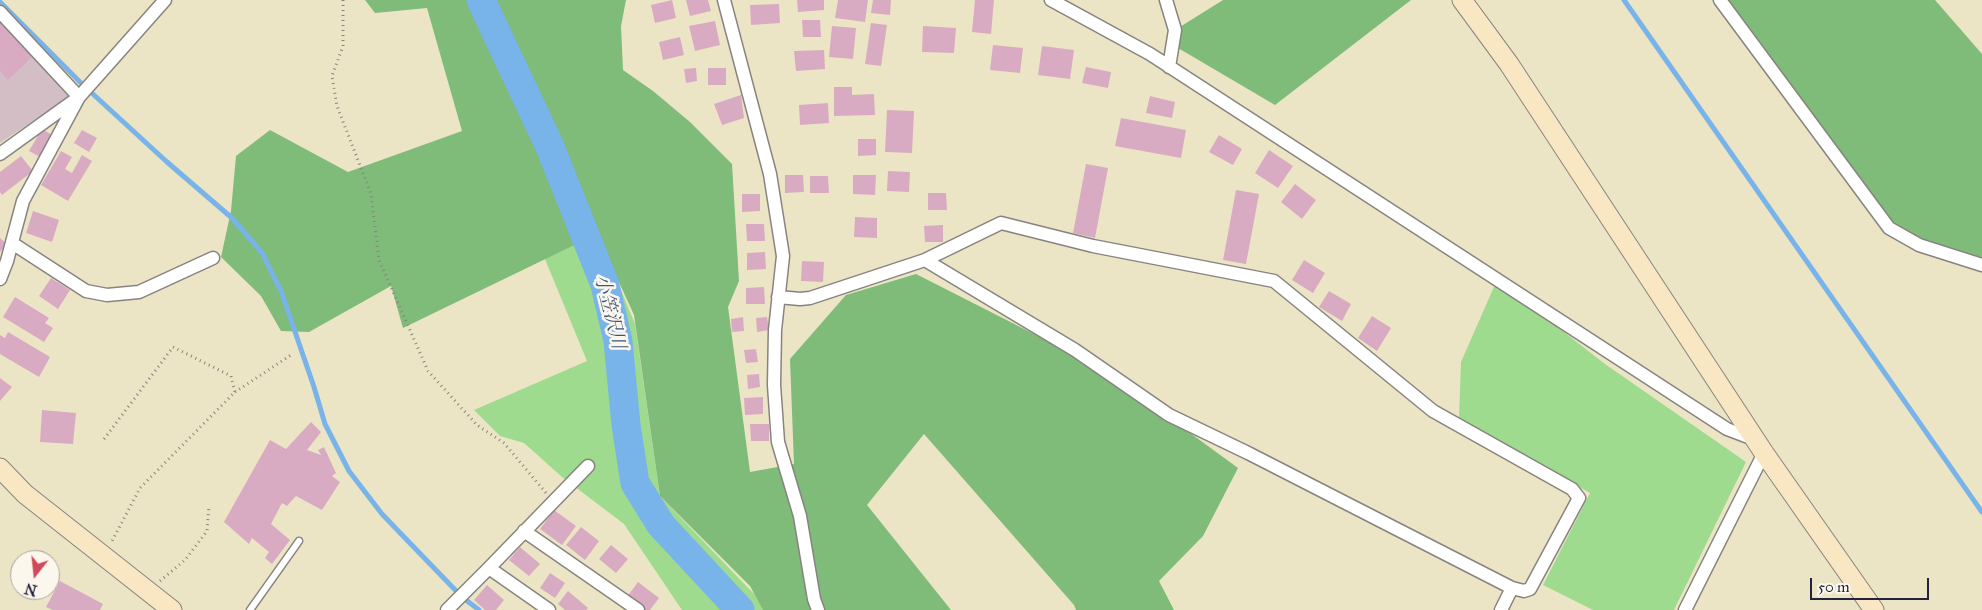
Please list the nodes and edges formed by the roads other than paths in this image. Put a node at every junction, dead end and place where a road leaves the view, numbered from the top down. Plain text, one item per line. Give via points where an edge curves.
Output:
1 (165, 0) edge
2 (724, 0) edge
3 (1051, 0) edge
4 (1166, 0) edge
5 (1462, 0) edge
6 (1720, 0) edge
7 (0, 12) edge
8 (1169, 67) junction
9 (79, 97) junction
10 (0, 154) edge
11 (12, 243) junction
12 (214, 258) dead end
13 (925, 260) junction
14 (1982, 265) edge
15 (0, 279) edge
16 (778, 297) junction
17 (1760, 446) junction
18 (588, 466) dead end
19 (0, 468) edge
20 (524, 531) junction
21 (299, 541) dead end
22 (489, 568) junction
23 (1512, 588) junction
24 (172, 610) edge
25 (250, 610) edge
26 (447, 610) edge
27 (549, 610) edge
28 (638, 610) edge
29 (818, 610) edge
30 (1501, 610) edge
31 (1685, 610) edge
32 (1874, 610) edge

1 - 9 street
2 - 16 street via 770,174 783,256
3 - 8 street
4 - 8 street via 1175,30
5 - 17 street via 1509,64
6 - 14 street via 1888,228 1919,245
7 - 9 street
8 - 17 street via 1726,429
9 - 10 street
9 - 11 street via 23,201
11 - 12 street via 86,292 108,295 139,292
11 - 15 street
13 - 16 street via 810,298
13 - 23 street via 1075,350 1169,415
13 - 23 street via 1001,223 1092,246 1274,281 1433,411 1572,489 1579,498 1530,589
16 - 29 street via 774,385 778,442 800,516
17 - 31 street
17 - 32 street
18 - 20 street
19 - 24 street via 25,494
20 - 22 street
20 - 28 street
21 - 25 lane
22 - 26 street
22 - 27 street
23 - 30 street

